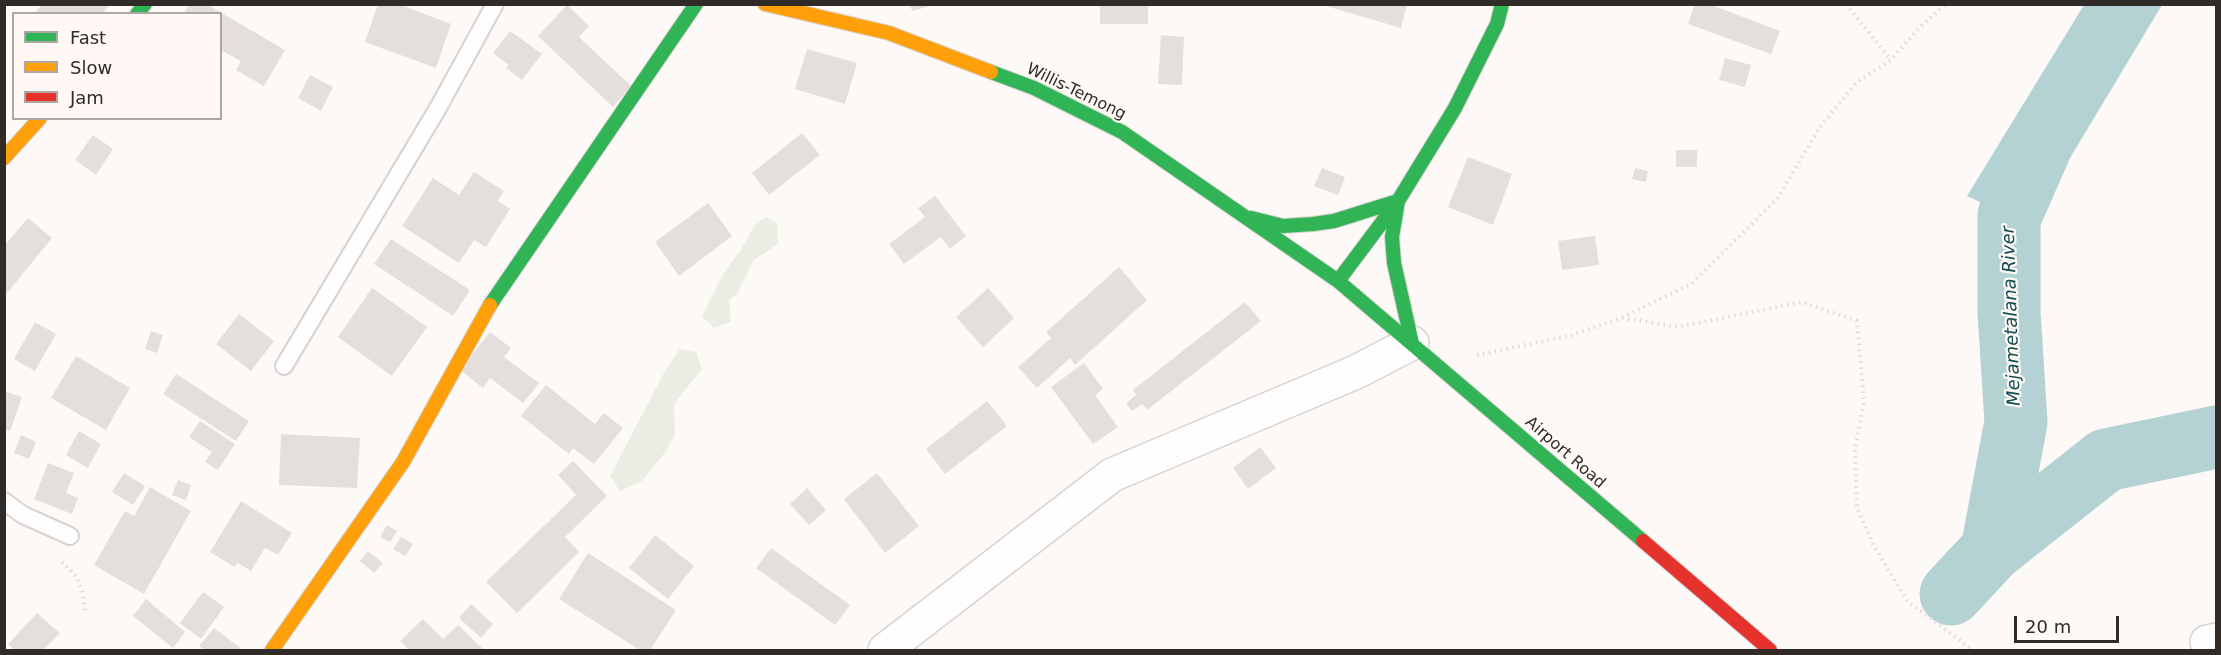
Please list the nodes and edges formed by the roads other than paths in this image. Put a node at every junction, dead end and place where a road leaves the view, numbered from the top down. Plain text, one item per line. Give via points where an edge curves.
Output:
1 (495, 4) edge
2 (696, 4) edge
3 (765, 4) edge
4 (1502, 4) edge
5 (816, 10) edge
6 (38, 120) edge
7 (4, 158) edge
8 (1398, 201) junction
9 (1240, 215) junction
10 (1338, 281) junction
11 (1423, 352) junction
12 (284, 366) dead end
13 (4, 501) edge
14 (69, 536) dead end
15 (272, 651) edge
16 (885, 651) edge
17 (1770, 651) edge

1 - 12 lane via 438,108
2 - 15 main road via 488,307 403,462
3 - 5 main road, Willis-Temong
4 - 8 main road via 1497,24 1455,108
5 - 9 main road, Willis-Temong via 1034,88 1122,132
6 - 7 main road
8 - 9 main road via 1313,224 1283,226
8 - 10 main road
8 - 11 main road via 1392,237 1394,263
9 - 10 main road, Willis-Temong
10 - 11 main road, Airport Road
11 - 16 street via 1345,377 1112,475
11 - 17 main road, Airport Road
13 - 14 lane

